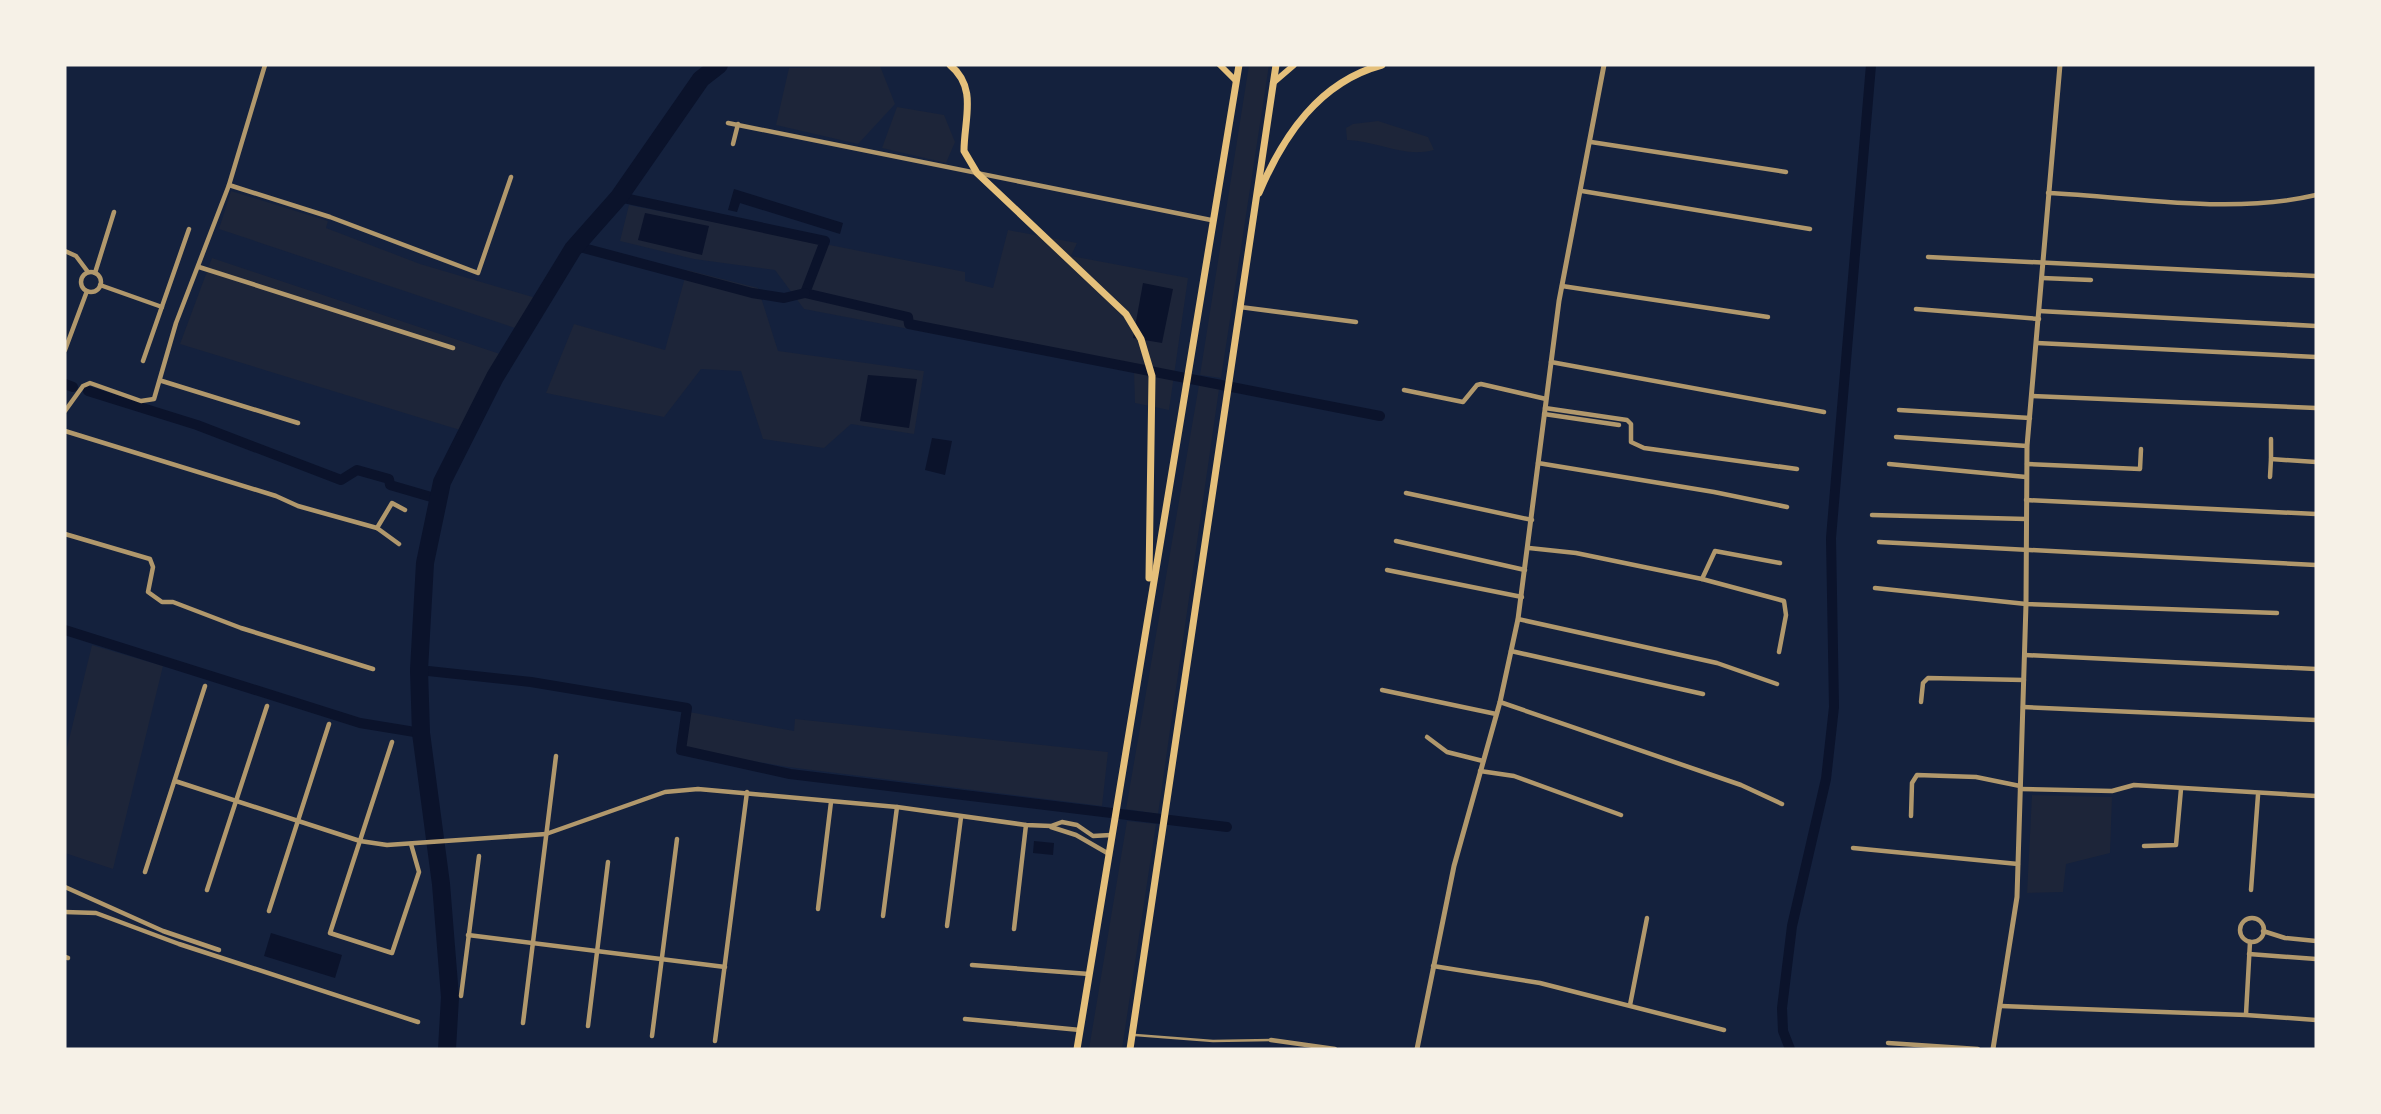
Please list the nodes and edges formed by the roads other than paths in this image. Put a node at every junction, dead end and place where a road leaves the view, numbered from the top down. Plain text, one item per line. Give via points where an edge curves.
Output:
1 (265, 65) edge
2 (950, 65) edge
3 (1220, 65) edge
4 (1239, 65) edge
5 (1276, 65) edge
6 (1294, 65) edge
7 (1382, 65) edge
8 (1604, 65) edge
9 (2060, 65) edge
10 (1236, 81) junction
11 (1273, 83) junction
12 (728, 122) dead end
13 (738, 124) junction
14 (1591, 142) junction
15 (733, 144) dead end
16 (1786, 172) dead end
17 (977, 173) junction
18 (511, 177) dead end
19 (229, 185) junction
20 (1582, 191) junction
21 (2048, 193) junction
22 (2316, 195) edge
23 (1255, 203) junction
24 (114, 212) dead end
25 (1211, 220) junction
26 (189, 229) dead end
27 (1810, 229) dead end
28 (65, 251) edge
29 (1928, 257) dead end
30 (2043, 263) junction
31 (199, 267) junction
32 (91, 272) junction
33 (2316, 276) edge
34 (2042, 278) junction
35 (2091, 280) dead end
36 (100, 285) junction
37 (1562, 286) junction
38 (87, 291) junction
39 (162, 307) junction
40 (1239, 307) junction
41 (1916, 309) dead end
42 (2039, 311) junction
43 (1768, 317) dead end
44 (2039, 319) junction
45 (1356, 322) dead end
46 (2316, 326) edge
47 (2037, 343) junction
48 (453, 348) dead end
49 (65, 350) edge
50 (2316, 357) edge
51 (143, 361) dead end
52 (1551, 362) junction
53 (162, 381) junction
54 (1404, 390) dead end
55 (2032, 396) junction
56 (1546, 399) junction
57 (2316, 408) edge
58 (1899, 410) dead end
59 (65, 411) edge
60 (1544, 411) junction
61 (1824, 412) dead end
62 (2030, 418) junction
63 (298, 423) dead end
64 (1619, 425) dead end
65 (65, 431) edge
66 (1896, 437) dead end
67 (2271, 439) dead end
68 (2027, 446) junction
69 (2141, 449) dead end
70 (2270, 459) junction
71 (2316, 462) edge
72 (1538, 463) junction
73 (1889, 464) dead end
74 (2026, 464) junction
75 (1797, 469) dead end
76 (2026, 477) junction
77 (2270, 477) dead end
78 (1406, 493) dead end
79 (2026, 500) junction
80 (1787, 507) dead end
81 (405, 510) dead end
82 (1872, 514) dead end
83 (2316, 514) edge
84 (1532, 520) junction
85 (2026, 520) junction
86 (376, 528) junction
87 (65, 534) edge
88 (1396, 541) dead end
89 (1878, 542) dead end
90 (399, 544) dead end
91 (1529, 548) junction
92 (2025, 550) junction
93 (1780, 563) dead end
94 (2316, 565) edge
95 (1387, 570) dead end
96 (1525, 570) junction
97 (1702, 579) junction
98 (1875, 588) dead end
99 (1522, 597) junction
100 (2026, 604) junction
101 (1149, 605) junction
102 (2277, 613) dead end
103 (1518, 619) junction
104 (1511, 651) junction
105 (1779, 652) dead end
106 (2025, 655) junction
107 (2316, 668) edge
108 (373, 669) dead end
109 (2024, 680) junction
110 (1777, 684) dead end
111 (205, 685) dead end
112 (1382, 691) dead end
113 (1703, 694) dead end
114 (1500, 702) junction
115 (1922, 702) dead end
116 (267, 706) dead end
117 (2023, 707) junction
118 (1496, 714) junction
119 (2316, 720) edge
120 (329, 724) dead end
121 (1427, 737) dead end
122 (392, 742) dead end
123 (556, 756) dead end
124 (1483, 761) junction
125 (1480, 771) junction
126 (175, 780) junction
127 (2020, 788) junction
128 (2181, 789) junction
129 (747, 792) junction
130 (2258, 794) junction
131 (2316, 796) edge
132 (236, 799) junction
133 (831, 802) junction
134 (1782, 804) dead end
135 (897, 807) junction
136 (1621, 815) dead end
137 (1910, 816) dead end
138 (961, 817) junction
139 (298, 820) junction
140 (1026, 825) junction
141 (1051, 826) junction
142 (546, 834) junction
143 (1112, 835) junction
144 (677, 839) dead end
145 (360, 841) junction
146 (411, 844) junction
147 (2144, 846) dead end
148 (1853, 848) dead end
149 (1109, 855) junction
150 (479, 856) dead end
151 (608, 862) dead end
152 (2018, 864) junction
153 (145, 872) dead end
154 (65, 887) edge
155 (207, 890) dead end
156 (2251, 890) dead end
157 (818, 909) dead end
158 (269, 911) dead end
159 (65, 912) edge
160 (883, 916) dead end
161 (1647, 918) dead end
162 (947, 926) dead end
163 (1014, 929) dead end
164 (2263, 931) junction
165 (468, 935) junction
166 (2316, 941) edge
167 (2250, 942) junction
168 (533, 943) junction
169 (219, 950) dead end
170 (597, 951) junction
171 (2249, 954) junction
172 (662, 959) junction
173 (2316, 959) edge
174 (972, 965) dead end
175 (1433, 966) junction
176 (725, 967) junction
177 (1089, 974) junction
178 (461, 996) dead end
179 (1630, 1005) junction
180 (2001, 1006) junction
181 (2246, 1014) junction
182 (964, 1019) dead end
183 (2316, 1020) edge
184 (418, 1022) dead end
185 (523, 1023) dead end
186 (588, 1026) dead end
187 (1080, 1030) junction
188 (1724, 1030) dead end
189 (1132, 1035) junction
190 (652, 1036) dead end
191 (1271, 1040) joint
192 (715, 1041) dead end
193 (1888, 1044) dead end
194 (1077, 1049) edge
195 (1130, 1049) edge
196 (1335, 1049) edge
197 (1417, 1049) edge
198 (1978, 1049) edge
199 (1993, 1049) edge

1 - 19 street
2 - 17 main road via 965,78 964,152
3 - 10 main road
4 - 10 main road
5 - 11 main road
6 - 11 main road
7 - 23 main road via 1357,72 1336,86 1290,132
8 - 14 street
9 - 21 street
10 - 25 main road
11 - 23 main road
12 - 13 street
13 - 15 street
13 - 17 street
14 - 16 street
14 - 20 street
17 - 25 street
17 - 101 main road via 1126,314 1141,339 1152,376
18 - 19 street via 478,273
19 - 31 street
20 - 27 street
20 - 37 street
21 - 22 street via 2208,203 2271,202
21 - 30 street
23 - 40 main road
24 - 32 street
25 - 101 main road
26 - 39 street
28 - 32 street
29 - 30 street
30 - 33 street
30 - 34 street
31 - 48 street
31 - 53 street via 176,323
32 - 36 street via 99,277
32 - 38 street via 81,281
34 - 35 street
34 - 42 street
36 - 38 street
36 - 39 street
37 - 43 street
37 - 52 street
38 - 49 street
39 - 51 street
40 - 45 street
40 - 189 main road
41 - 44 street
42 - 44 street
42 - 46 street
44 - 47 street
47 - 50 street
47 - 55 street
52 - 56 street
52 - 61 street
53 - 59 street via 154,399 141,401 90,383
53 - 63 street
54 - 56 street via 1463,402 1481,384
55 - 57 street
55 - 62 street
56 - 60 street
58 - 62 street
60 - 64 street
60 - 72 street
60 - 75 street via 1627,420 1631,442 1644,448
62 - 68 street
65 - 86 street
66 - 68 street
67 - 70 street
68 - 74 street
69 - 74 street via 2140,470
70 - 71 street
70 - 77 street
72 - 80 street
72 - 84 street
73 - 76 street
74 - 76 street
76 - 79 street
78 - 84 street
79 - 83 street
79 - 85 street
81 - 86 street via 393,503
82 - 85 street
84 - 91 street
85 - 92 street
86 - 90 street
87 - 108 street via 150,559 148,592 162,601
88 - 96 street
89 - 92 street
91 - 96 street
91 - 97 street via 1589,555
92 - 94 street
92 - 100 street
93 - 97 street via 1715,551
95 - 99 street
96 - 99 street
97 - 105 street via 1784,601
98 - 100 street
99 - 103 street
100 - 102 street
100 - 106 street
101 - 143 main road
103 - 104 street
103 - 110 street via 1717,663
104 - 113 street
104 - 114 street
106 - 107 street
106 - 109 street
109 - 115 street via 1928,678 1923,683
109 - 117 street
111 - 126 street
112 - 118 street
114 - 118 street
114 - 134 street via 1741,785
116 - 132 street
117 - 119 street
117 - 127 street
118 - 124 street
120 - 139 street
121 - 124 street via 1447,752
122 - 145 street
123 - 142 street
124 - 125 street
125 - 136 street via 1514,776
125 - 175 street
126 - 132 street
126 - 153 street
127 - 128 street via 2112,791 2134,785
127 - 137 street via 1976,777 1917,775 1912,783
127 - 152 street
128 - 130 street
128 - 147 street via 2176,845
129 - 133 street
129 - 142 street via 665,792
129 - 176 street
130 - 131 street
130 - 156 street
132 - 139 street
132 - 155 street
133 - 135 street
133 - 157 street
135 - 138 street
135 - 160 street
138 - 140 street
138 - 162 street
139 - 145 street
139 - 158 street
140 - 141 street
140 - 163 street
141 - 143 street via 1062,822 1093,836
141 - 149 street
142 - 146 street
142 - 168 street
143 - 149 main road
144 - 172 street
145 - 146 street
145 - 146 street via 330,933 392,953 419,872
148 - 152 street
149 - 177 main road
150 - 165 street
151 - 170 street
152 - 180 street
154 - 169 street via 163,931
159 - 184 street via 96,914
161 - 179 street
164 - 166 street
164 - 167 street
164 - 167 street via 2255,919 2244,921 2240,931
165 - 168 street
165 - 178 street
167 - 171 street
168 - 170 street
168 - 185 street
170 - 172 street
170 - 186 street
171 - 173 street
171 - 181 street
172 - 176 street
172 - 190 street
174 - 177 street
175 - 179 street via 1540,983
175 - 197 street
176 - 192 street
177 - 187 main road
179 - 188 street
180 - 181 street
180 - 199 street
181 - 183 street
182 - 187 street
187 - 194 main road
189 - 191 lane
189 - 195 main road
191 - 196 street
193 - 198 street

